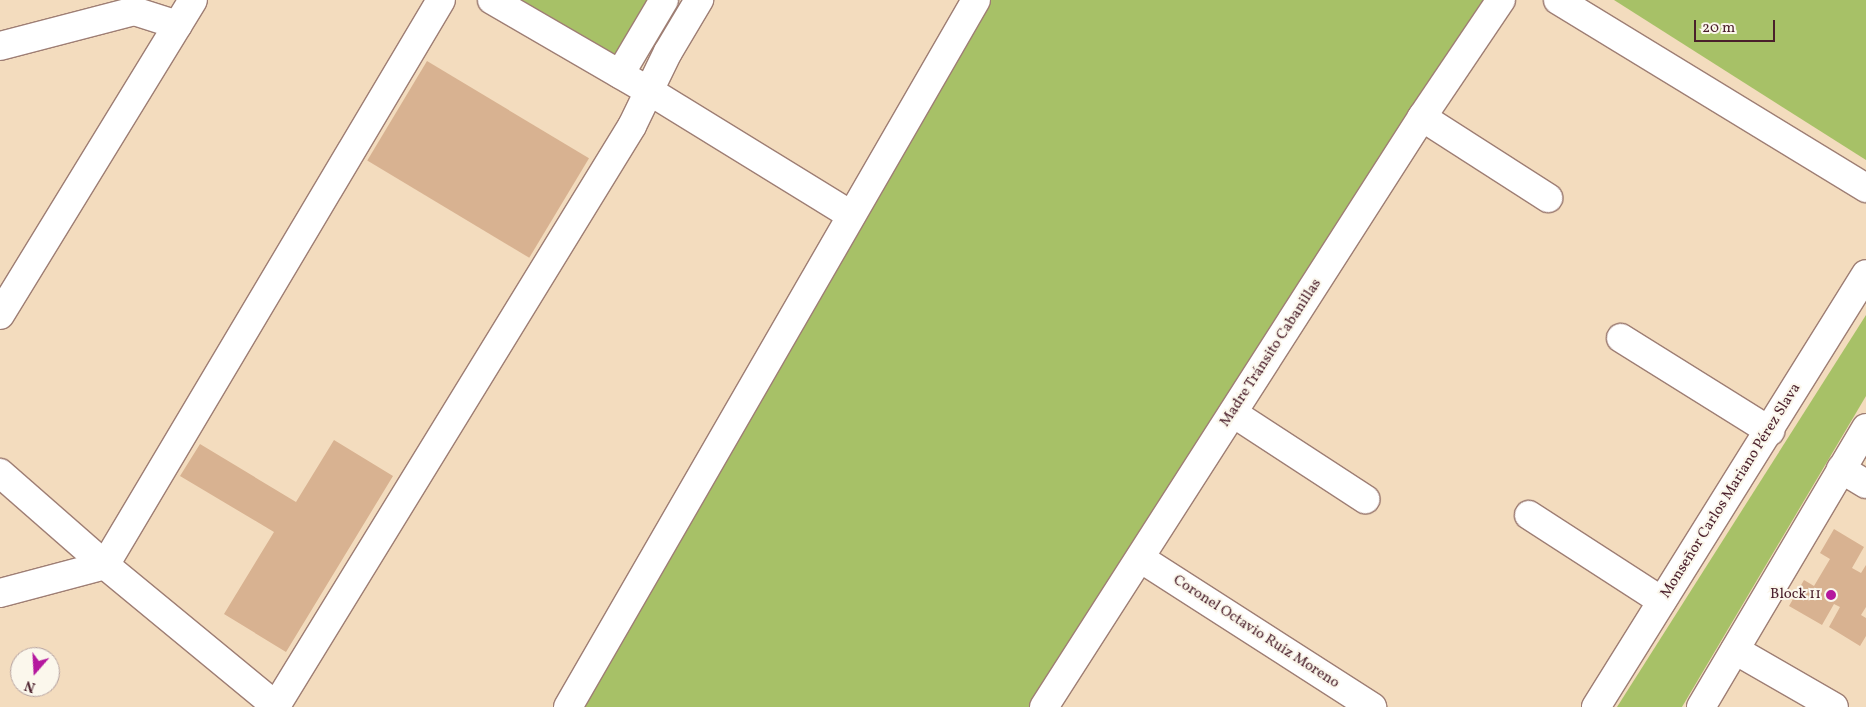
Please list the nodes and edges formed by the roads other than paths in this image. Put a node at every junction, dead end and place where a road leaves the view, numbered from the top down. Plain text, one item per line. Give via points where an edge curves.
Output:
1 (193, 0) edge
2 (441, 0) edge
3 (492, 0) edge
4 (664, 0) edge
5 (699, 0) edge
6 (976, 0) edge
7 (1501, 0) edge
8 (1558, 0) edge
9 (178, 25) junction
10 (0, 46) edge
11 (620, 74) junction
12 (651, 92) junction
13 (1422, 117) junction
14 (1866, 188) edge
15 (1548, 198) dead end
16 (851, 215) junction
17 (1866, 274) edge
18 (0, 315) edge
19 (1621, 338) dead end
20 (1233, 413) junction
21 (1866, 428) edge
22 (1770, 431) junction
23 (1841, 469) junction
24 (0, 473) edge
25 (1866, 484) edge
26 (1365, 499) dead end
27 (1529, 515) dead end
28 (1140, 558) junction
29 (105, 565) junction
30 (0, 594) edge
31 (1662, 601) junction
32 (1735, 650) junction
33 (243, 697) edge
34 (277, 706) edge
35 (568, 707) edge
36 (1044, 707) edge
37 (1372, 707) edge
38 (1596, 707) edge
39 (1702, 707) edge
40 (1834, 707) edge

1 - 9 street
2 - 29 street
3 - 11 street
4 - 11 street
5 - 12 street via 668,52
6 - 16 street
7 - 13 street, Madre Tránsito Cabanillas
8 - 14 street
9 - 10 street via 134,11
9 - 18 street
11 - 12 street
12 - 16 street
12 - 34 street
13 - 15 street
13 - 20 street, Madre Tránsito Cabanillas
16 - 35 street
17 - 22 street, Monseñor Carlos Mariano Pérez Slava
19 - 22 street
20 - 26 street
20 - 28 street, Madre Tránsito Cabanillas
21 - 23 street
22 - 31 street, Monseñor Carlos Mariano Pérez Slava
23 - 25 street
23 - 32 street
24 - 29 street
27 - 31 street
28 - 36 street, Madre Tránsito Cabanillas
28 - 37 street, Coronel Octavio Ruiz Moreno
29 - 30 street
29 - 33 street
31 - 38 street, Monseñor Carlos Mariano Pérez Slava
32 - 39 street
32 - 40 street
33 - 34 street

